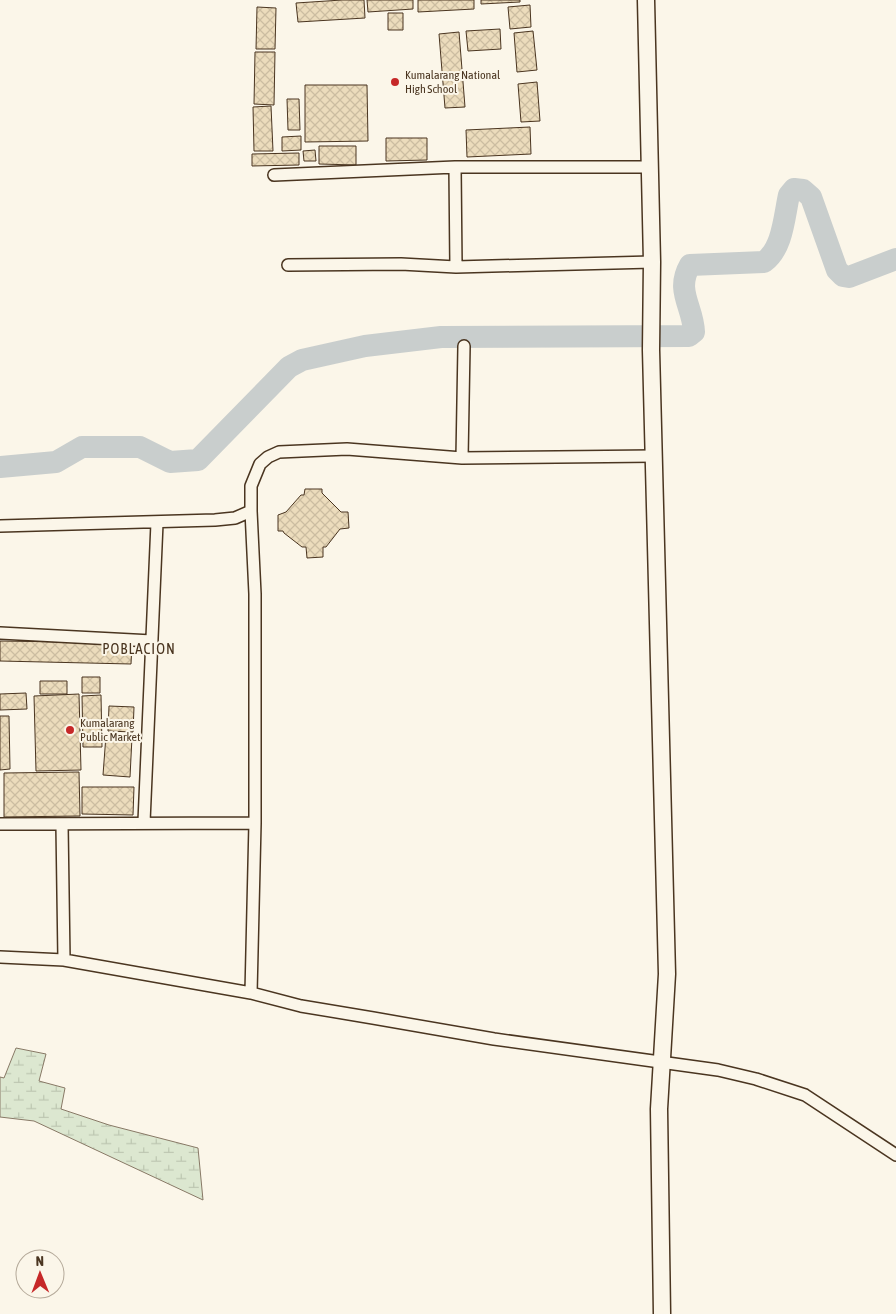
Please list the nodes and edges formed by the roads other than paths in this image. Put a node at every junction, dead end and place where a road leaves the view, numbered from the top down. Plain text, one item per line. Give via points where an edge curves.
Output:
1 (646, 0) edge
2 (455, 167) junction
3 (649, 167) junction
4 (274, 175) dead end
5 (652, 262) junction
6 (288, 265) dead end
7 (456, 267) junction
8 (464, 346) dead end
9 (655, 456) junction
10 (462, 458) junction
11 (250, 511) junction
12 (157, 523) junction
13 (0, 526) edge
14 (0, 632) edge
15 (152, 640) junction
16 (144, 822) junction
17 (255, 822) junction
18 (0, 824) edge
19 (62, 825) junction
20 (0, 957) edge
21 (64, 960) junction
22 (251, 993) junction
23 (661, 1064) junction
24 (896, 1155) edge
25 (662, 1314) edge

1 - 3 main road
2 - 3 street
2 - 4 street
2 - 7 street
3 - 5 main road
5 - 7 street
5 - 9 main road
6 - 7 street
8 - 10 street
9 - 10 street
9 - 23 main road via 667,974
10 - 11 street via 348,449 278,452 260,464 254,475
11 - 12 street via 235,518
11 - 17 street via 255,594
12 - 13 street
12 - 15 street
14 - 15 street
15 - 16 street
16 - 17 street
16 - 19 street
17 - 22 street
18 - 19 street
19 - 21 street
20 - 21 street
21 - 22 street
22 - 23 street via 301,1006
23 - 24 street via 718,1070 778,1084 805,1095
23 - 25 main road

